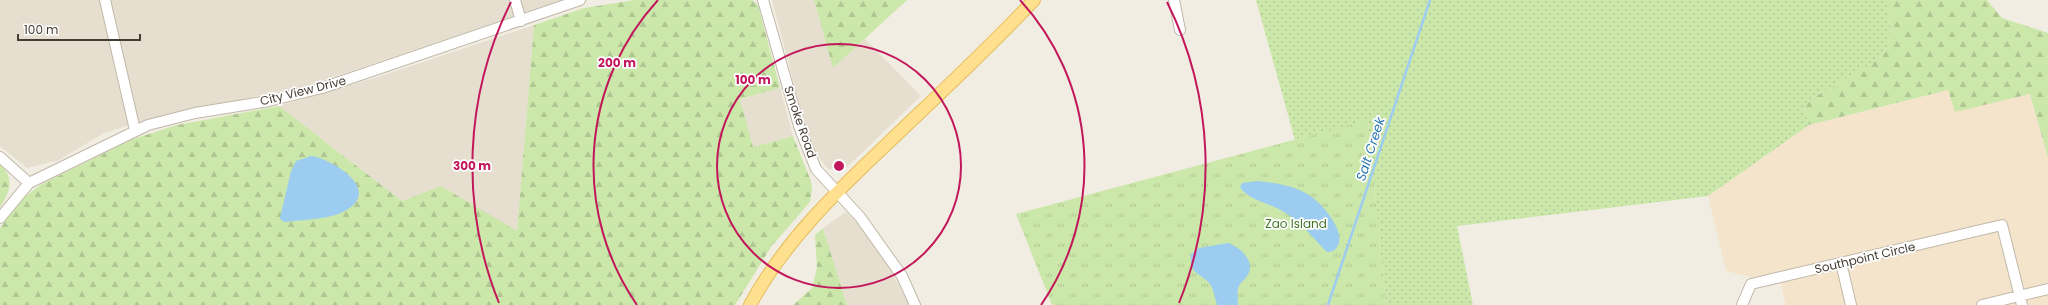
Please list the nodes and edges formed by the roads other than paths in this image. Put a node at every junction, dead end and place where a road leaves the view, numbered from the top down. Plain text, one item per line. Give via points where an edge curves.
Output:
1 (105, 0) edge
2 (515, 0) edge
3 (580, 0) edge
4 (763, 0) edge
5 (1034, 0) edge
6 (1174, 0) edge
7 (521, 21) junction
8 (1180, 30) dead end
9 (135, 130) junction
10 (0, 157) edge
11 (29, 183) junction
12 (836, 192) junction
13 (0, 218) edge
14 (1841, 264) junction
15 (2048, 289) edge
16 (2020, 300) edge
17 (750, 305) edge
18 (915, 305) edge
19 (1742, 305) edge
20 (1851, 305) edge
21 (1982, 305) edge

1 - 9 street
2 - 7 street
3 - 7 street, City View Drive
4 - 12 street, Smoke Road via 800,129 816,169
5 - 12 main road
6 - 8 street
7 - 9 street, City View Drive via 322,88 269,101 188,115
9 - 11 street, City View Drive
10 - 11 street
11 - 13 street
12 - 17 main road via 794,239 763,281
12 - 18 street, Smoke Road via 860,217 902,276
14 - 16 street, Southpoint Circle via 2002,225
14 - 19 street, Southpoint Circle via 1751,284
14 - 20 street
15 - 16 street
16 - 21 street

